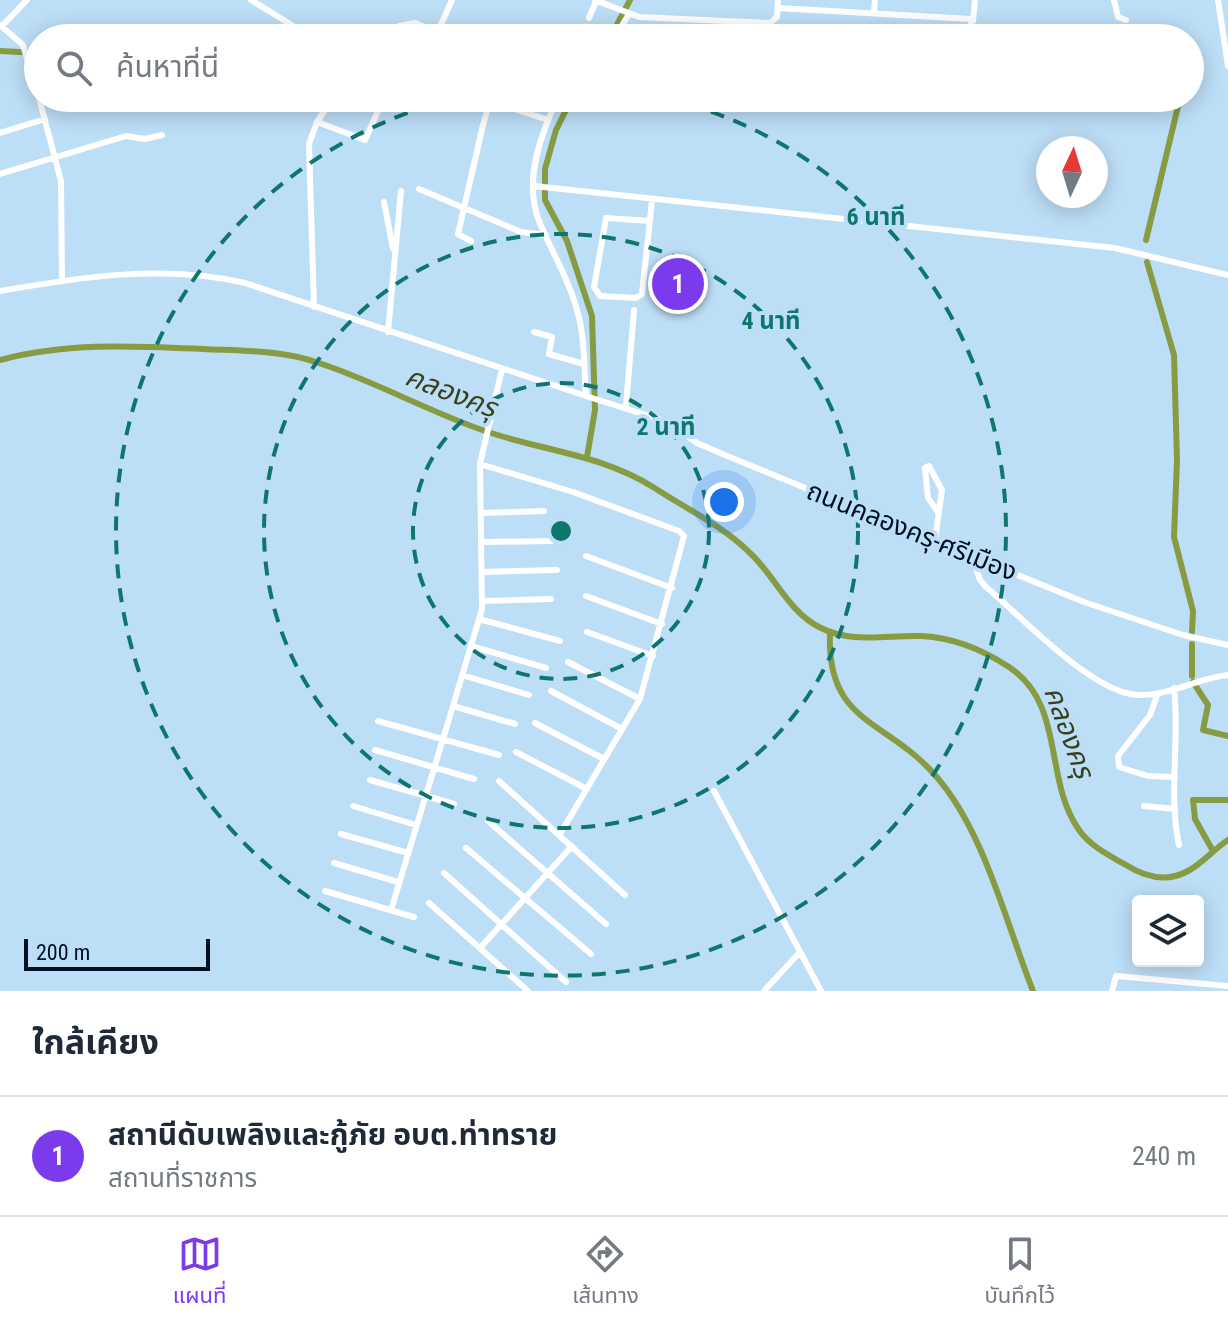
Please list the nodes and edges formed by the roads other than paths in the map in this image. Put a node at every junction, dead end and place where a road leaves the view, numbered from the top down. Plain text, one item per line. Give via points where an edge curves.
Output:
1 (27, 0) edge
2 (251, 0) edge
3 (452, 0) edge
4 (596, 0) edge
5 (875, 0) edge
6 (975, 0) edge
7 (1114, 0) edge
8 (1218, 0) edge
9 (778, 4) edge
10 (625, 13) junction
11 (874, 13) junction
12 (1224, 14) edge
13 (589, 18) dead end
14 (1126, 20) dead end
15 (973, 21) junction
16 (290, 24) edge
17 (442, 24) edge
18 (620, 24) edge
19 (973, 24) edge
20 (1, 26) edge
21 (24, 49) edge
22 (1228, 57) edge
23 (1228, 66) edge
24 (43, 112) edge
25 (324, 112) edge
26 (378, 112) edge
27 (484, 112) edge
28 (523, 112) edge
29 (552, 112) edge
30 (45, 119) junction
31 (548, 120) junction
32 (317, 122) junction
33 (0, 133) edge
34 (162, 135) dead end
35 (56, 158) junction
36 (0, 174) edge
37 (536, 187) junction
38 (419, 189) dead end
39 (401, 191) dead end
40 (652, 200) junction
41 (384, 202) dead end
42 (464, 208) junction
43 (650, 221) junction
44 (546, 235) junction
45 (471, 241) dead end
46 (395, 255) junction
47 (1228, 275) edge
48 (62, 280) junction
49 (0, 291) edge
50 (314, 307) junction
51 (634, 310) dead end
52 (388, 332) junction
53 (534, 332) dead end
54 (584, 364) junction
55 (502, 369) junction
56 (588, 397) junction
57 (626, 406) junction
58 (480, 464) junction
59 (544, 511) dead end
60 (938, 512) junction
61 (481, 513) junction
62 (935, 540) junction
63 (552, 541) dead end
64 (482, 542) junction
65 (586, 556) dead end
66 (972, 556) junction
67 (557, 570) dead end
68 (482, 572) junction
69 (672, 588) junction
70 (586, 596) dead end
71 (551, 599) dead end
72 (482, 601) junction
73 (479, 619) junction
74 (662, 624) junction
75 (587, 632) dead end
76 (560, 641) dead end
77 (1228, 645) edge
78 (471, 646) junction
79 (653, 656) junction
80 (568, 662) dead end
81 (546, 668) dead end
82 (462, 675) junction
83 (1228, 675) edge
84 (1174, 688) junction
85 (551, 691) dead end
86 (1158, 693) junction
87 (529, 695) dead end
88 (640, 699) junction
89 (453, 706) junction
90 (378, 721) dead end
91 (535, 723) dead end
92 (515, 724) dead end
93 (622, 729) junction
94 (442, 738) junction
95 (375, 750) dead end
96 (516, 752) dead end
97 (499, 755) dead end
98 (604, 759) junction
99 (434, 767) junction
100 (1175, 777) junction
101 (474, 779) dead end
102 (370, 780) dead end
103 (499, 781) dead end
104 (587, 789) junction
105 (714, 791) dead end
106 (426, 796) junction
107 (454, 804) dead end
108 (353, 806) dead end
109 (1144, 806) dead end
110 (1175, 809) junction
111 (488, 821) dead end
112 (416, 825) junction
113 (341, 834) dead end
114 (560, 834) junction
115 (1179, 845) dead end
116 (572, 846) junction
117 (466, 848) dead end
118 (408, 853) junction
119 (334, 863) dead end
120 (444, 873) dead end
121 (548, 873) junction
122 (398, 882) junction
123 (325, 891) dead end
124 (625, 895) dead end
125 (525, 898) junction
126 (429, 903) dead end
127 (391, 910) junction
128 (414, 917) dead end
129 (502, 924) junction
130 (606, 924) dead end
131 (480, 948) junction
132 (800, 952) junction
133 (591, 954) dead end
134 (566, 982) dead end
135 (1228, 986) edge
136 (528, 991) edge
137 (764, 991) edge
138 (821, 991) edge
139 (1112, 991) edge

1 - 20 street
2 - 16 street
3 - 17 street
4 - 10 street
4 - 13 street
5 - 11 street
6 - 15 street
7 - 14 street via 1118,17
8 - 12 street
9 - 10 street via 770,23
9 - 11 street
10 - 18 street
11 - 15 street
12 - 22 street
15 - 19 street
20 - 21 street
22 - 23 street
24 - 30 street
25 - 32 street
26 - 32 street via 365,140
27 - 42 street
28 - 31 street
29 - 31 street
30 - 33 street
30 - 35 street
31 - 37 street via 535,167
32 - 50 street via 309,144
34 - 35 street via 126,136
35 - 36 street
35 - 48 street
37 - 40 street
37 - 44 street via 535,206
38 - 42 street
39 - 46 street
40 - 43 street
40 - 47 street via 1061,242 1171,258
41 - 46 street
42 - 44 street via 521,232
42 - 45 street via 458,235
43 - 43 street via 642,294 600,296 594,287 606,218
44 - 54 street via 578,311
46 - 52 street
48 - 49 street, ถนนคลองครุ-ศรีเมือง
48 - 50 street, ถนนคลองครุ-ศรีเมือง via 124,273 214,278
50 - 52 street, ถนนคลองครุ-ศรีเมือง
51 - 57 street
52 - 55 street, ถนนคลองครุ-ศรีเมือง
53 - 54 street via 552,337 549,354
54 - 56 street
55 - 56 street, ถนนคลองครุ-ศรีเมือง
55 - 58 street
56 - 57 street, ถนนคลองครุ-ศรีเมือง
57 - 62 street, ถนนคลองครุ-ศรีเมือง via 668,422 709,448
58 - 61 street
58 - 69 street via 679,531 684,544
59 - 61 street
60 - 60 street via 928,498 929,466 940,482
60 - 62 street
61 - 64 street
62 - 66 street, ถนนคลองครุ-ศรีเมือง
63 - 64 street
64 - 68 street
65 - 69 street
66 - 77 street, ถนนคลองครุ-ศรีเมือง via 1137,621
66 - 86 street via 986,587 1100,682 1122,693
67 - 68 street
68 - 72 street
69 - 74 street
70 - 74 street
71 - 72 street
72 - 73 street
73 - 76 street
73 - 78 street
74 - 79 street
75 - 79 street
78 - 81 street
78 - 82 street
79 - 88 street
80 - 88 street
82 - 87 street
82 - 89 street
83 - 84 street
84 - 86 street
84 - 100 street
85 - 93 street
86 - 100 street via 1150,715 1117,762 1148,776
88 - 93 street
89 - 92 street
89 - 94 street
90 - 94 street
91 - 98 street
93 - 98 street
94 - 97 street
94 - 99 street
95 - 99 street
96 - 104 street
98 - 104 street
99 - 101 street
99 - 106 street
100 - 110 street
102 - 106 street
103 - 114 street
104 - 114 street
105 - 132 street
106 - 107 street
106 - 112 street
108 - 112 street
109 - 110 street
110 - 115 street
111 - 121 street
112 - 118 street
113 - 118 street
114 - 116 street
116 - 121 street
116 - 124 street
117 - 125 street
118 - 122 street
119 - 122 street
120 - 129 street
121 - 125 street
121 - 130 street
122 - 127 street
123 - 127 street
125 - 129 street
125 - 133 street
126 - 131 street
127 - 128 street
129 - 131 street
129 - 134 street
131 - 136 street
132 - 137 street
132 - 138 street
135 - 139 street via 1116,976

